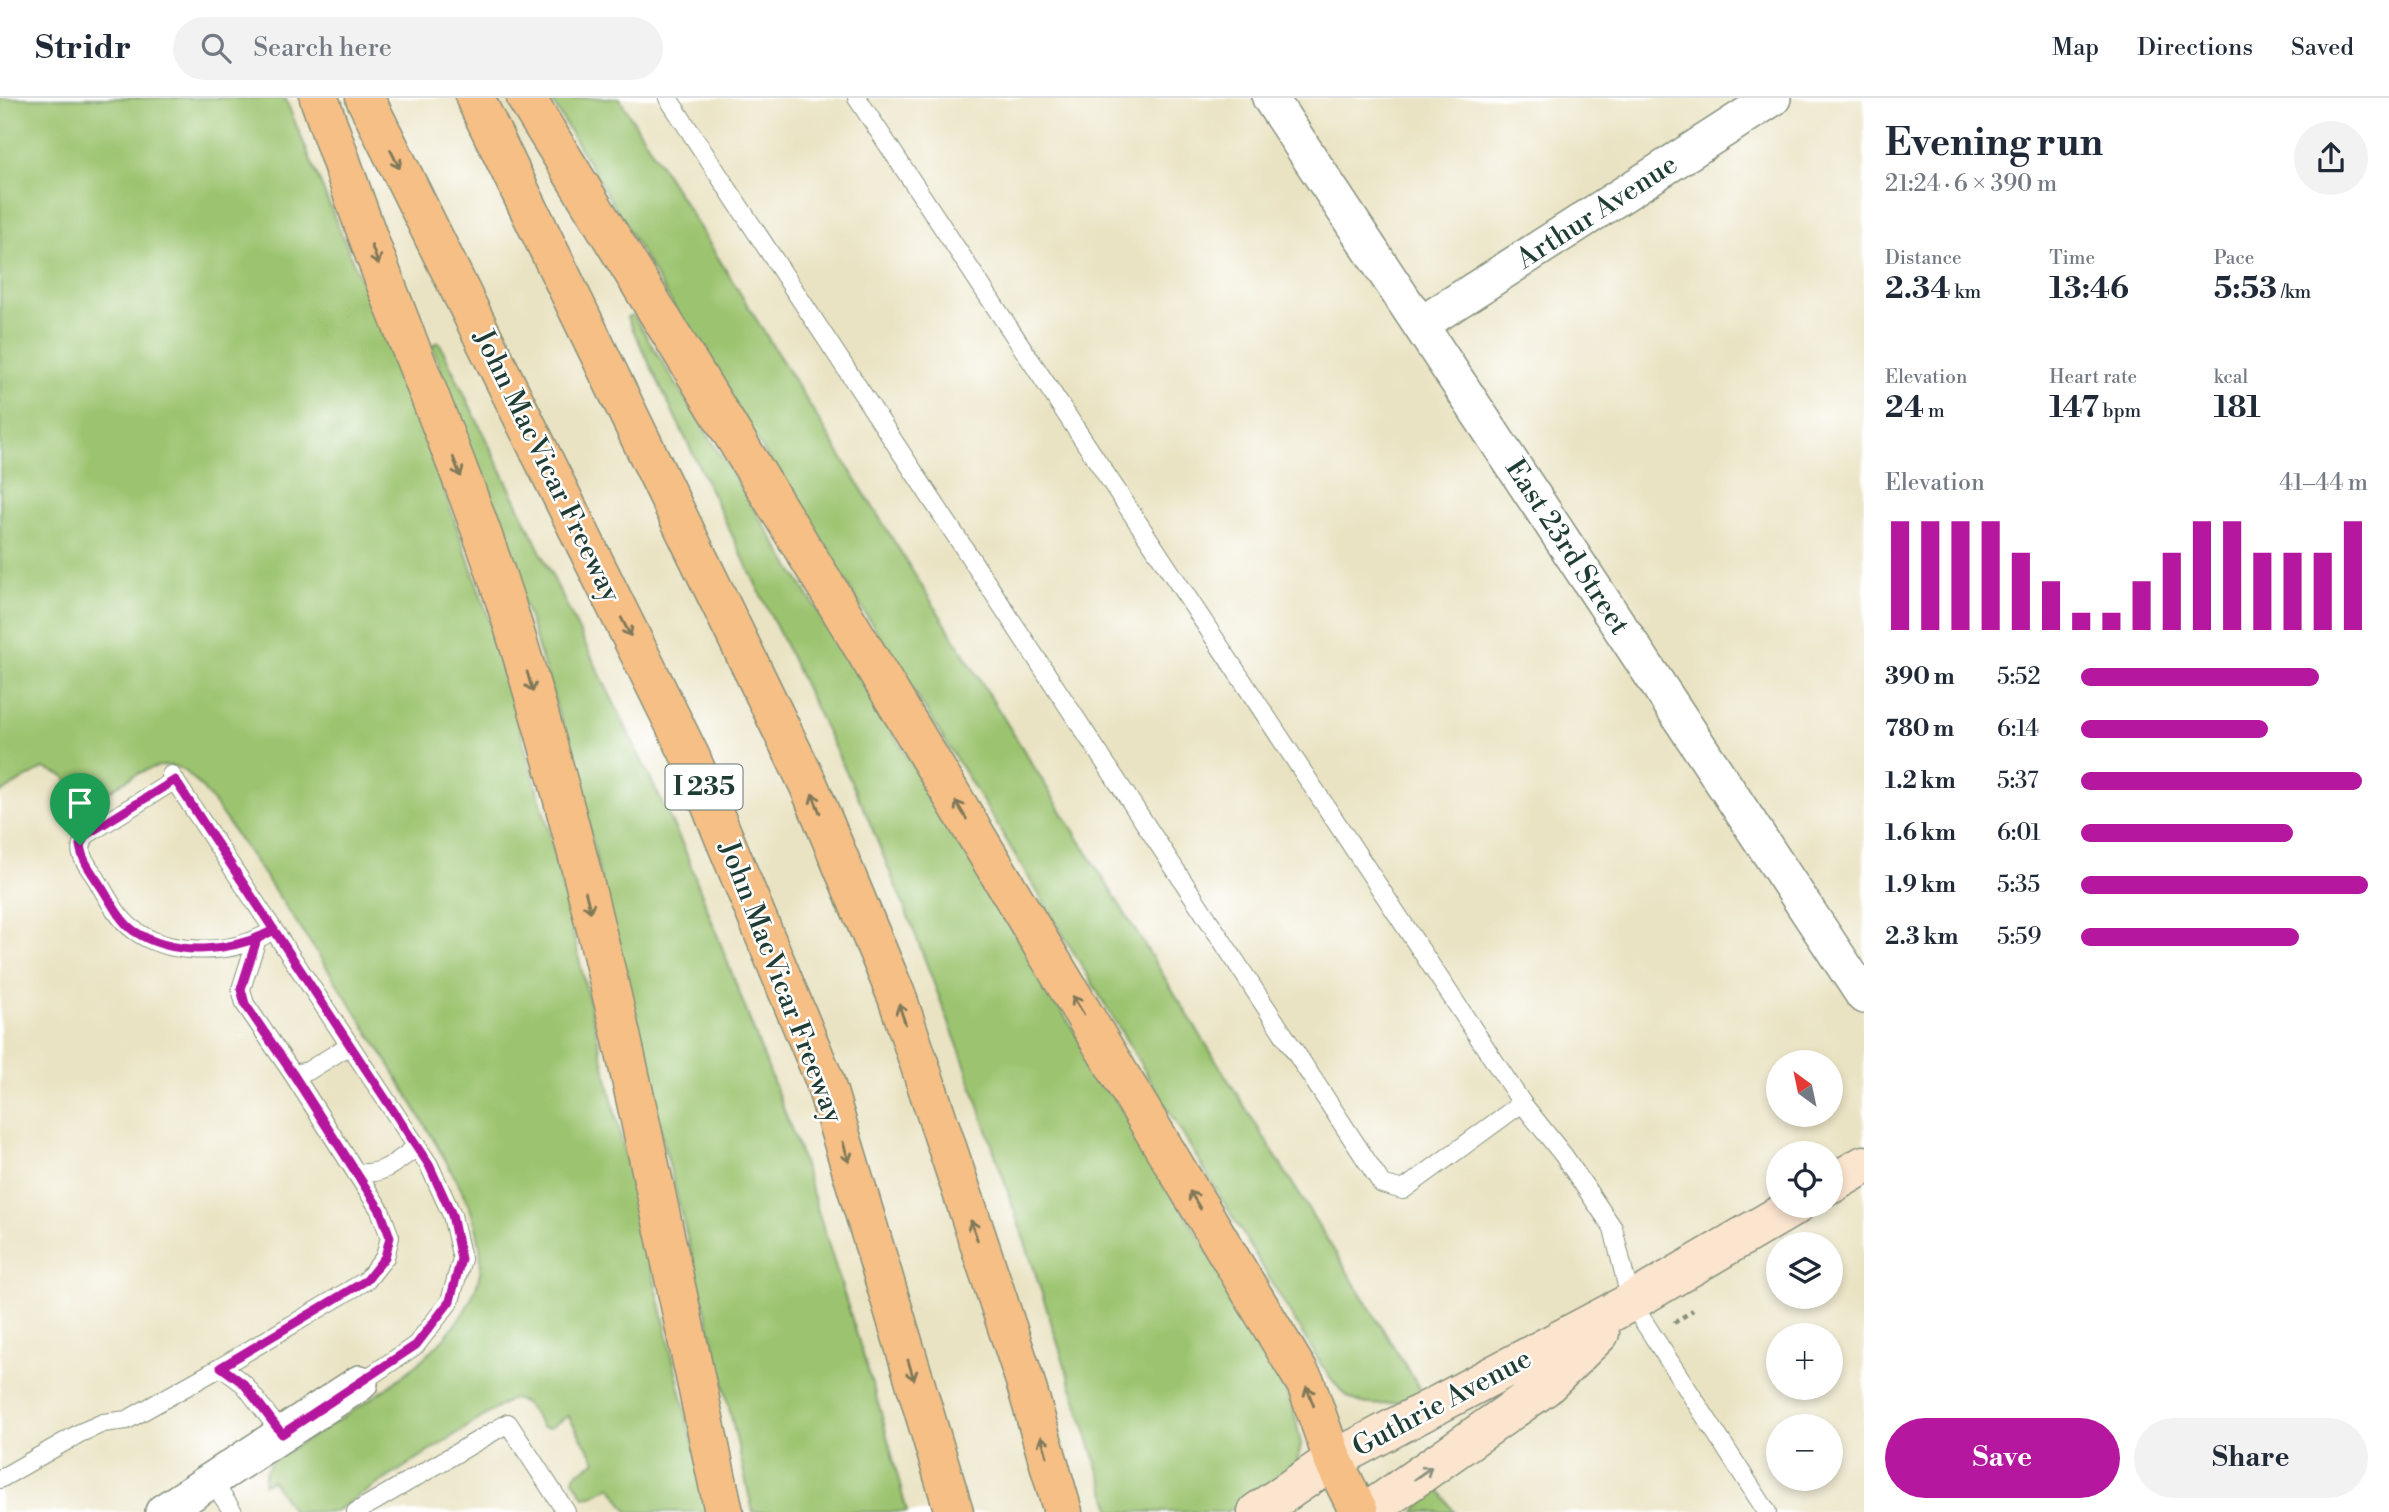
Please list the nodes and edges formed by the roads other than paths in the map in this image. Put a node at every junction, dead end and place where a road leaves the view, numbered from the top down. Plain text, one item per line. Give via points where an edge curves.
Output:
1 (319, 98) edge
2 (365, 98) edge
3 (475, 98) edge
4 (526, 98) edge
5 (668, 98) edge
6 (857, 98) edge
7 (1270, 98) edge
8 (1773, 98) edge
9 (1420, 325) junction
10 (274, 930) junction
11 (257, 939) junction
12 (1864, 996) edge
13 (350, 1045) junction
14 (293, 1074) junction
15 (1522, 1102) junction
16 (417, 1147) junction
17 (1864, 1165) edge
18 (356, 1173) junction
19 (1843, 1177) edge
20 (1775, 1218) edge
21 (1631, 1303) junction
22 (221, 1367) junction
23 (360, 1383) joint
24 (282, 1434) junction
25 (1334, 1461) junction
26 (0, 1479) edge
27 (212, 1481) junction
28 (163, 1512) edge
29 (233, 1512) edge
30 (356, 1512) edge
31 (566, 1512) edge
32 (724, 1512) edge
33 (954, 1512) edge
34 (1063, 1512) edge
35 (1257, 1512) edge
36 (1359, 1512) edge
37 (1367, 1512) edge
38 (1767, 1512) edge

1 -> 32 highway via 514,627 560,788 635,1099
2 -> 33 highway, John MacVicar Freeway / I 235 via 702,783 824,1079
34 -> 3 highway via 1025,1381 897,998 809,786
25 -> 4 highway via 1306,1384
5 - 15 lane via 1382,1184 1403,1190
6 - 15 lane
7 - 9 street, East 23rd Street
8 - 9 street, Arthur Avenue
9 - 12 street, East 23rd Street
10 - 11 lane
10 - 11 lane via 173,778 86,835 80,845 82,856 116,909 132,929 148,938 175,947 203,949
10 - 13 lane
11 - 14 lane via 241,989 245,1004
13 - 14 lane via 308,1072
13 - 16 lane
14 - 18 lane
15 - 21 lane via 1613,1228
16 - 18 lane via 385,1169
16 - 23 lane via 452,1215 461,1259 450,1301 416,1345
17 - 19 main road
18 - 22 lane via 380,1210 390,1237 385,1257 367,1280
20 - 21 main road, Guthrie Avenue
21 - 25 main road, Guthrie Avenue
37 -> 21 main road, Guthrie Avenue via 1545,1387
21 - 38 lane
22 - 24 lane via 244,1384
22 - 26 lane via 127,1420 103,1423 80,1433
23 - 24 street
24 - 27 street
25 - 35 main road, Guthrie Avenue
25 - 36 highway
27 - 28 street
27 - 29 lane
30 - 31 lane via 508,1423

